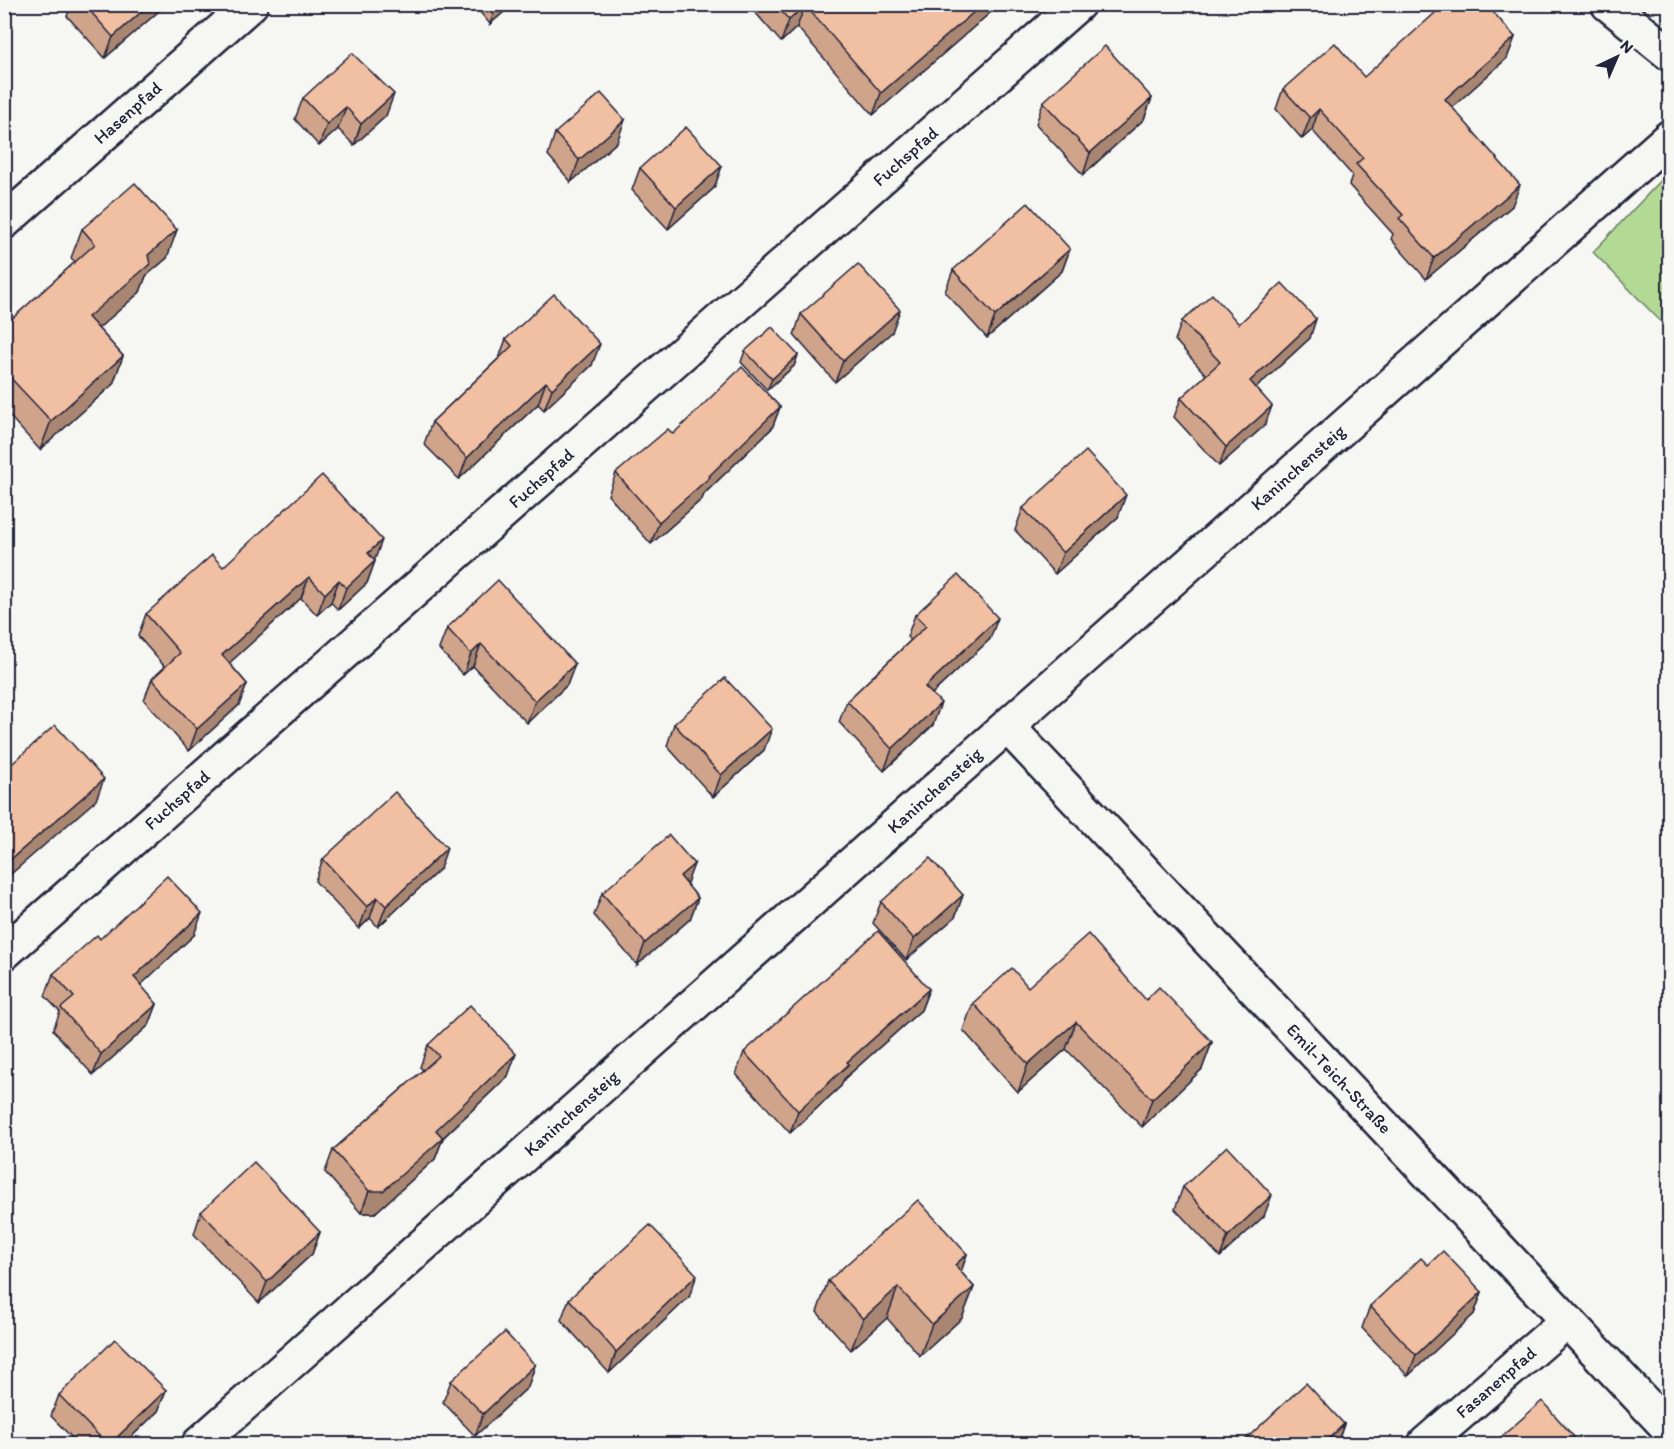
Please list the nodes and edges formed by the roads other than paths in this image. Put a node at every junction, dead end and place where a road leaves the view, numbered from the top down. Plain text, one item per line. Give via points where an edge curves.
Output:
1 (251, 4) edge
2 (1078, 4) edge
3 (1608, 4) edge
4 (1670, 54) edge
5 (1670, 137) edge
6 (4, 222) edge
7 (1008, 727) junction
8 (4, 953) edge
9 (1568, 1321) junction
10 (1670, 1430) edge
11 (199, 1444) edge
12 (1425, 1444) edge

1 - 6 street, Hasenpfad
2 - 8 street, Fuchspfad
3 - 4 street
5 - 7 street, Kaninchensteig
7 - 9 street, Emil-Teich-Straße
7 - 11 street, Kaninchensteig
9 - 10 street, Emil-Teich-Straße
9 - 12 street, Fasanenpfad

